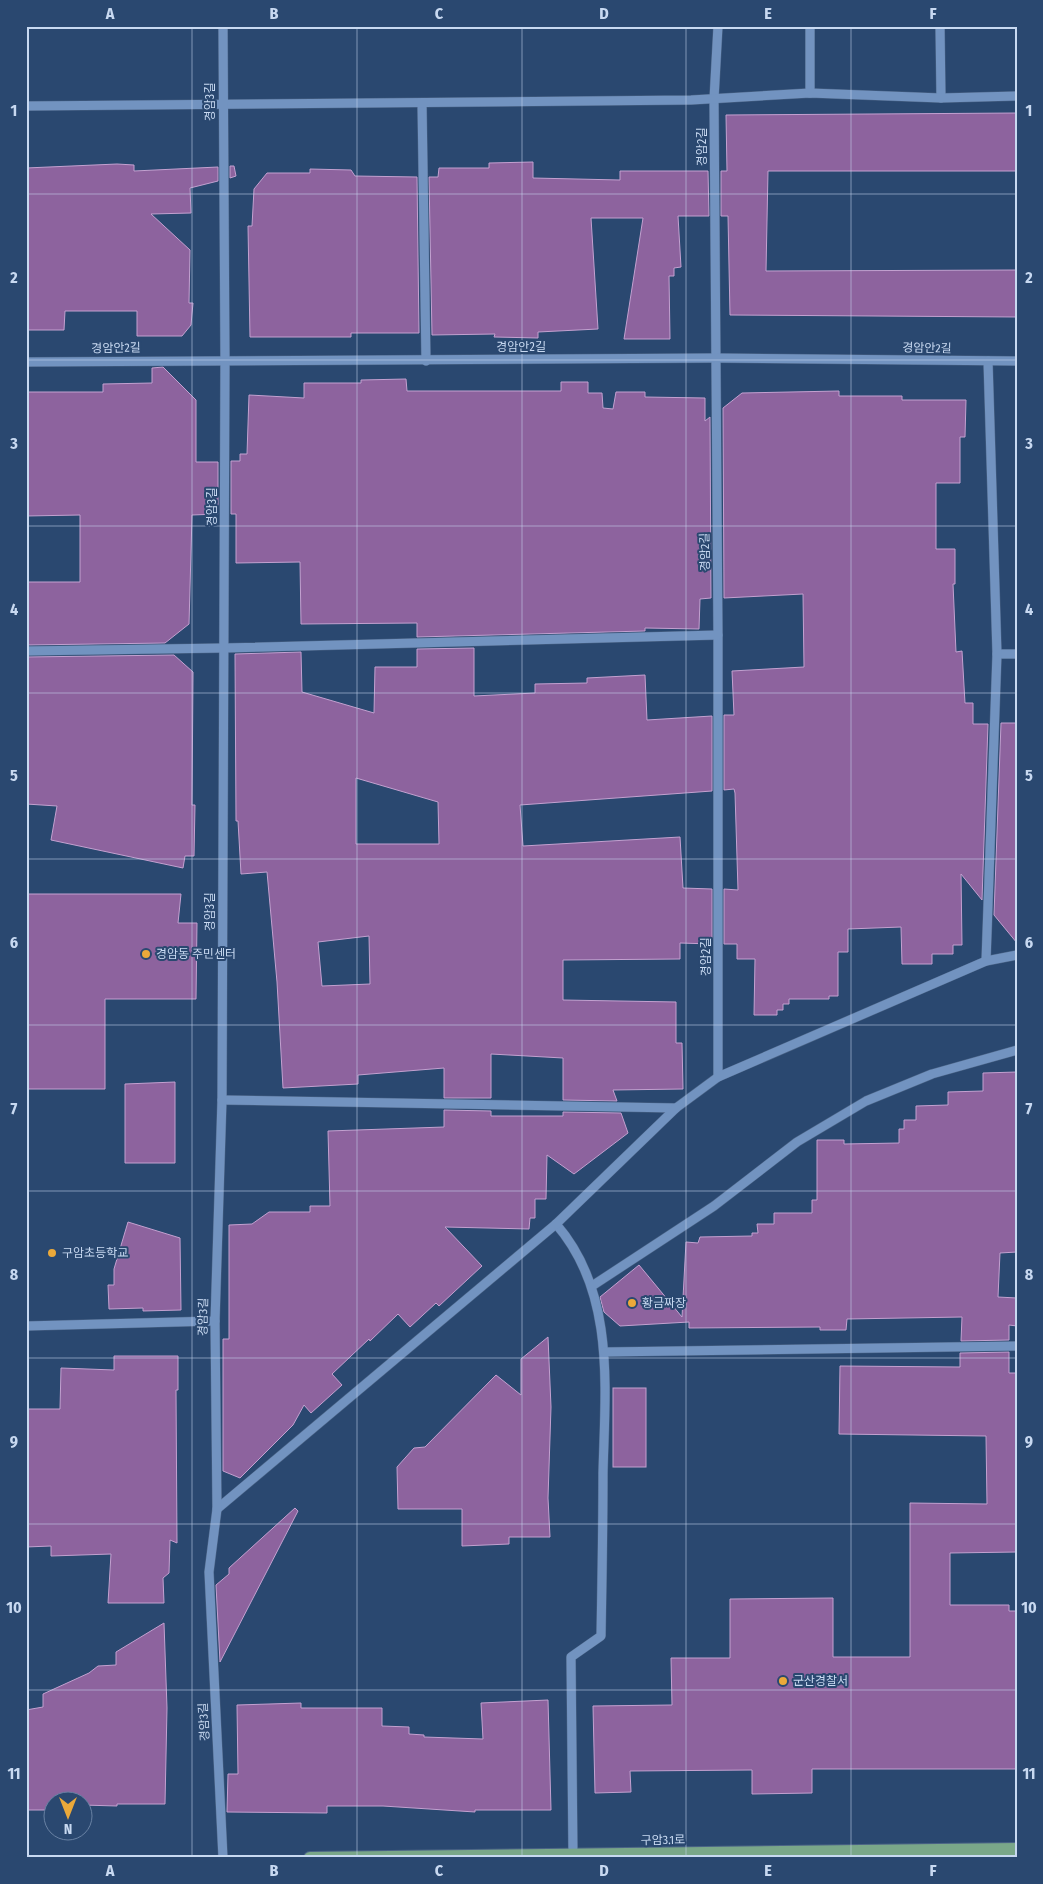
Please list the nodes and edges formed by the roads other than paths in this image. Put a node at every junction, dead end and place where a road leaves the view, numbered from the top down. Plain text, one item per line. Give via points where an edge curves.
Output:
1 (223, 26) edge
2 (718, 26) edge
3 (810, 26) edge
4 (940, 26) edge
5 (810, 93) junction
6 (1017, 96) edge
7 (941, 98) junction
8 (714, 99) junction
9 (223, 103) junction
10 (422, 103) junction
11 (26, 106) edge
12 (716, 358) junction
13 (224, 360) junction
14 (426, 361) junction
15 (988, 361) junction
16 (1017, 361) edge
17 (26, 362) edge
18 (718, 635) junction
19 (224, 648) junction
20 (26, 651) edge
21 (997, 654) junction
22 (1017, 654) edge
23 (1017, 955) edge
24 (986, 961) junction
25 (1017, 1050) edge
26 (718, 1077) junction
27 (222, 1100) junction
28 (676, 1108) junction
29 (556, 1224) junction
30 (592, 1286) junction
31 (215, 1321) junction
32 (26, 1326) edge
33 (1017, 1346) edge
34 (606, 1352) junction
35 (217, 1510) junction
36 (1017, 1849) edge
37 (573, 1855) junction
38 (222, 1858) edge
39 (310, 1858) edge

1 - 9 street, 경암3길
2 - 8 street, 경암2길
3 - 5 street
4 - 7 street
5 - 7 street
5 - 8 street
6 - 7 street
8 - 10 street
8 - 12 street, 경암2길
9 - 10 street
9 - 11 street
9 - 13 street, 경암3길
10 - 14 street
12 - 14 street, 경암안2길
12 - 15 street, 경암안2길
12 - 18 street, 경암2길
13 - 14 street, 경암안2길
13 - 17 street, 경암안2길
13 - 19 street, 경암3길
15 - 16 street, 경암안2길
15 - 21 street
18 - 19 street
18 - 26 street, 경암2길
19 - 20 street
19 - 27 street, 경암3길
21 - 22 street
21 - 24 street
23 - 24 street
24 - 26 street
25 - 30 street via 932,1074 866,1101 797,1142 714,1206
26 - 28 street
27 - 28 street
27 - 31 street, 경암3길
28 - 29 street
29 - 30 street via 569,1238
29 - 35 street
30 - 34 street
31 - 32 street
31 - 35 street, 경암3길
33 - 34 street
34 - 37 street via 601,1636 571,1657
35 - 38 street, 경암3길 via 210,1572
36 - 37 main road, 구암3.1로
37 - 39 main road, 구암3.1로

